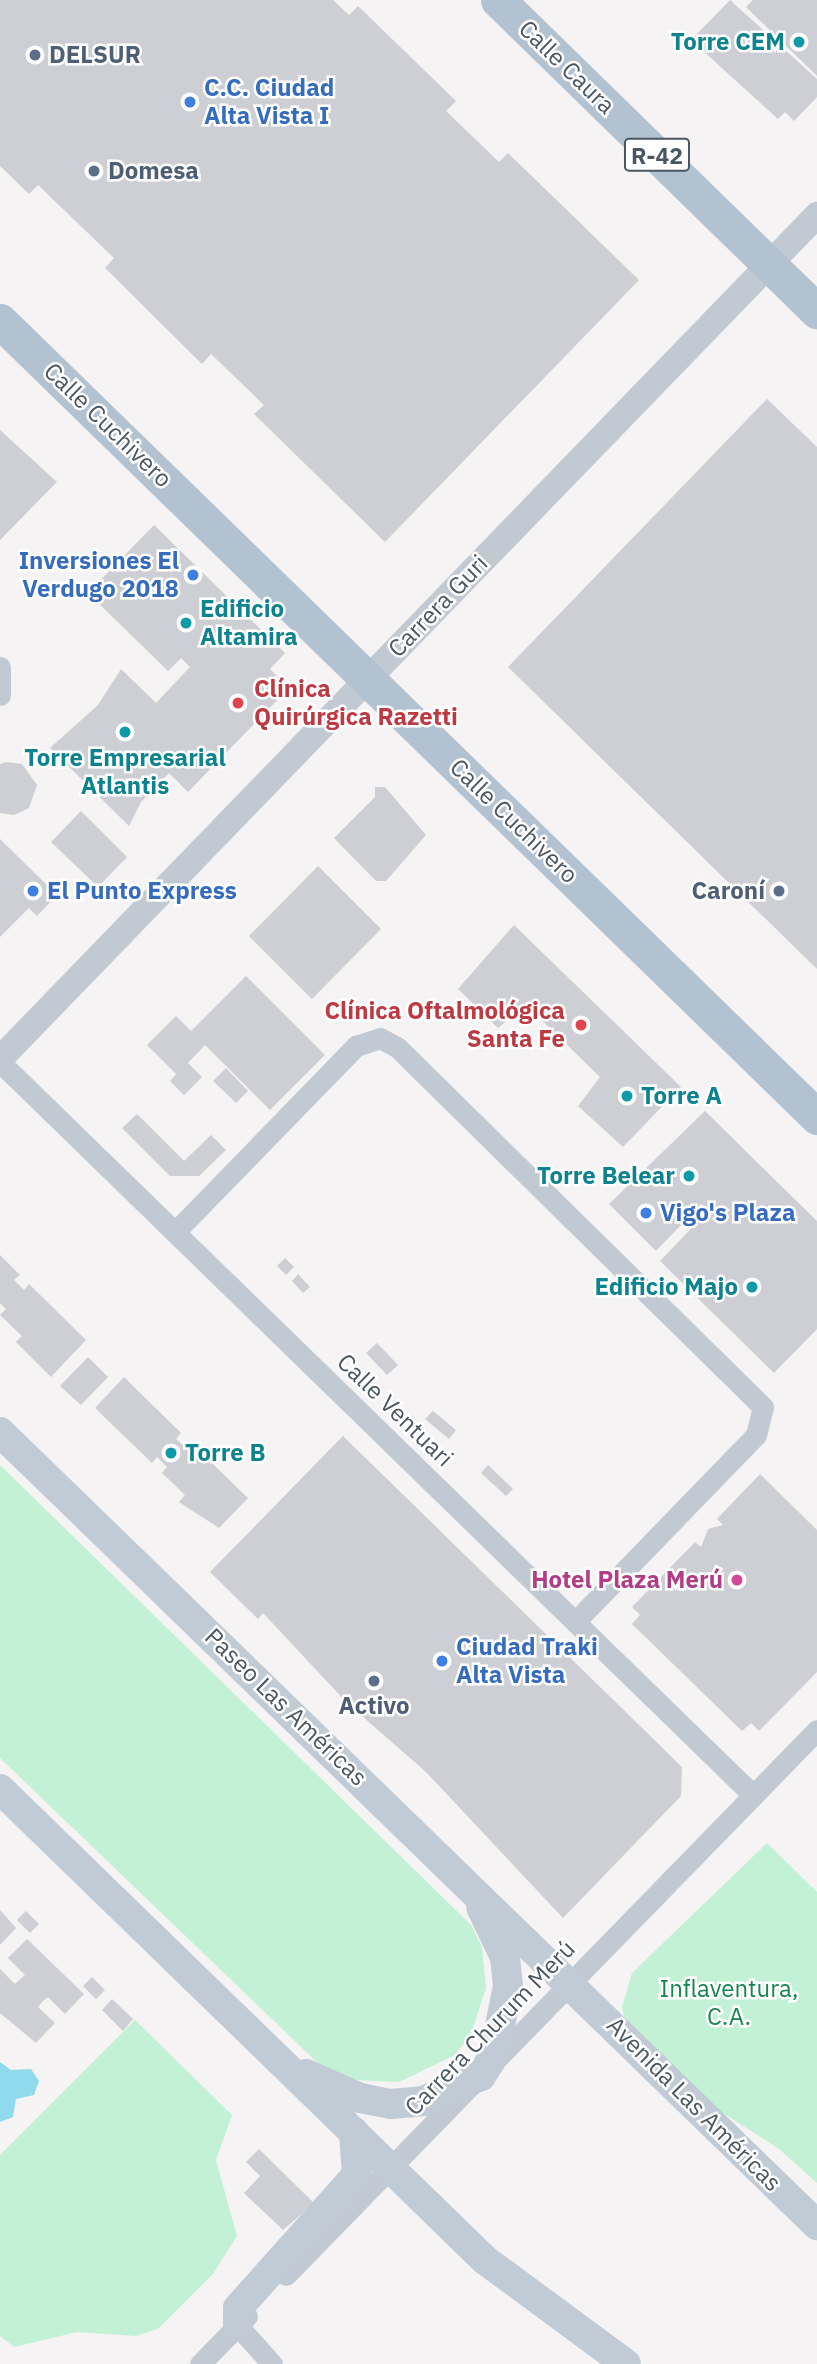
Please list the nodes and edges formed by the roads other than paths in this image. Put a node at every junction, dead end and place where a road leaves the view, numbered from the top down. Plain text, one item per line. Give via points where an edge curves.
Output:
1 (498, 0) edge
2 (817, 215) edge
3 (769, 264) junction
4 (817, 311) edge
5 (0, 321) edge
6 (0, 667) edge
7 (368, 679) junction
8 (0, 695) edge
9 (0, 1060) edge
10 (817, 1117) edge
11 (175, 1232) junction
12 (0, 1432) edge
13 (575, 1622) junction
14 (817, 1730) edge
15 (0, 1789) edge
16 (753, 1795) junction
17 (452, 1867) junction
18 (571, 1983) junction
19 (273, 2054) junction
20 (481, 2076) junction
21 (354, 2132) junction
22 (389, 2167) junction
23 (817, 2225) edge
24 (238, 2326) junction
25 (201, 2364) edge
26 (272, 2364) edge
27 (626, 2364) edge

1 - 3 main road, Calle Caura / R-42
2 - 3 street, Carrera Guri
3 - 4 main road, Calle Caura / R-42
3 - 7 street, Carrera Guri
5 - 7 main road, Calle Cuchivero
6 - 8 street
7 - 9 street, Carrera Guri
7 - 10 main road, Calle Cuchivero
9 - 11 street, Calle Ventuari
11 - 13 street, Calle Ventuari
11 - 13 street via 356,1046 373,1038 397,1047 763,1407 756,1435
12 - 17 main road, Paseo Las Américas
13 - 16 street, Calle Ventuari
14 - 16 street, Carrera Churum Merú
15 - 19 main road
16 - 18 street, Carrera Churum Merú
17 - 18 main road, Paseo Las Américas
17 - 20 main road via 505,1957 504,2021
18 - 20 street, Carrera Churum Merú
18 - 23 main road, Avenida Las Américas
19 - 20 main road via 320,2083 391,2104 432,2098
19 - 21 main road
20 - 22 street, Carrera Churum Merú
21 - 22 main road
21 - 24 main road via 357,2175 238,2308
22 - 24 street, Carrera Churum Merú
22 - 27 main road via 485,2260
24 - 25 street, Carrera Churum Merú
24 - 26 street

